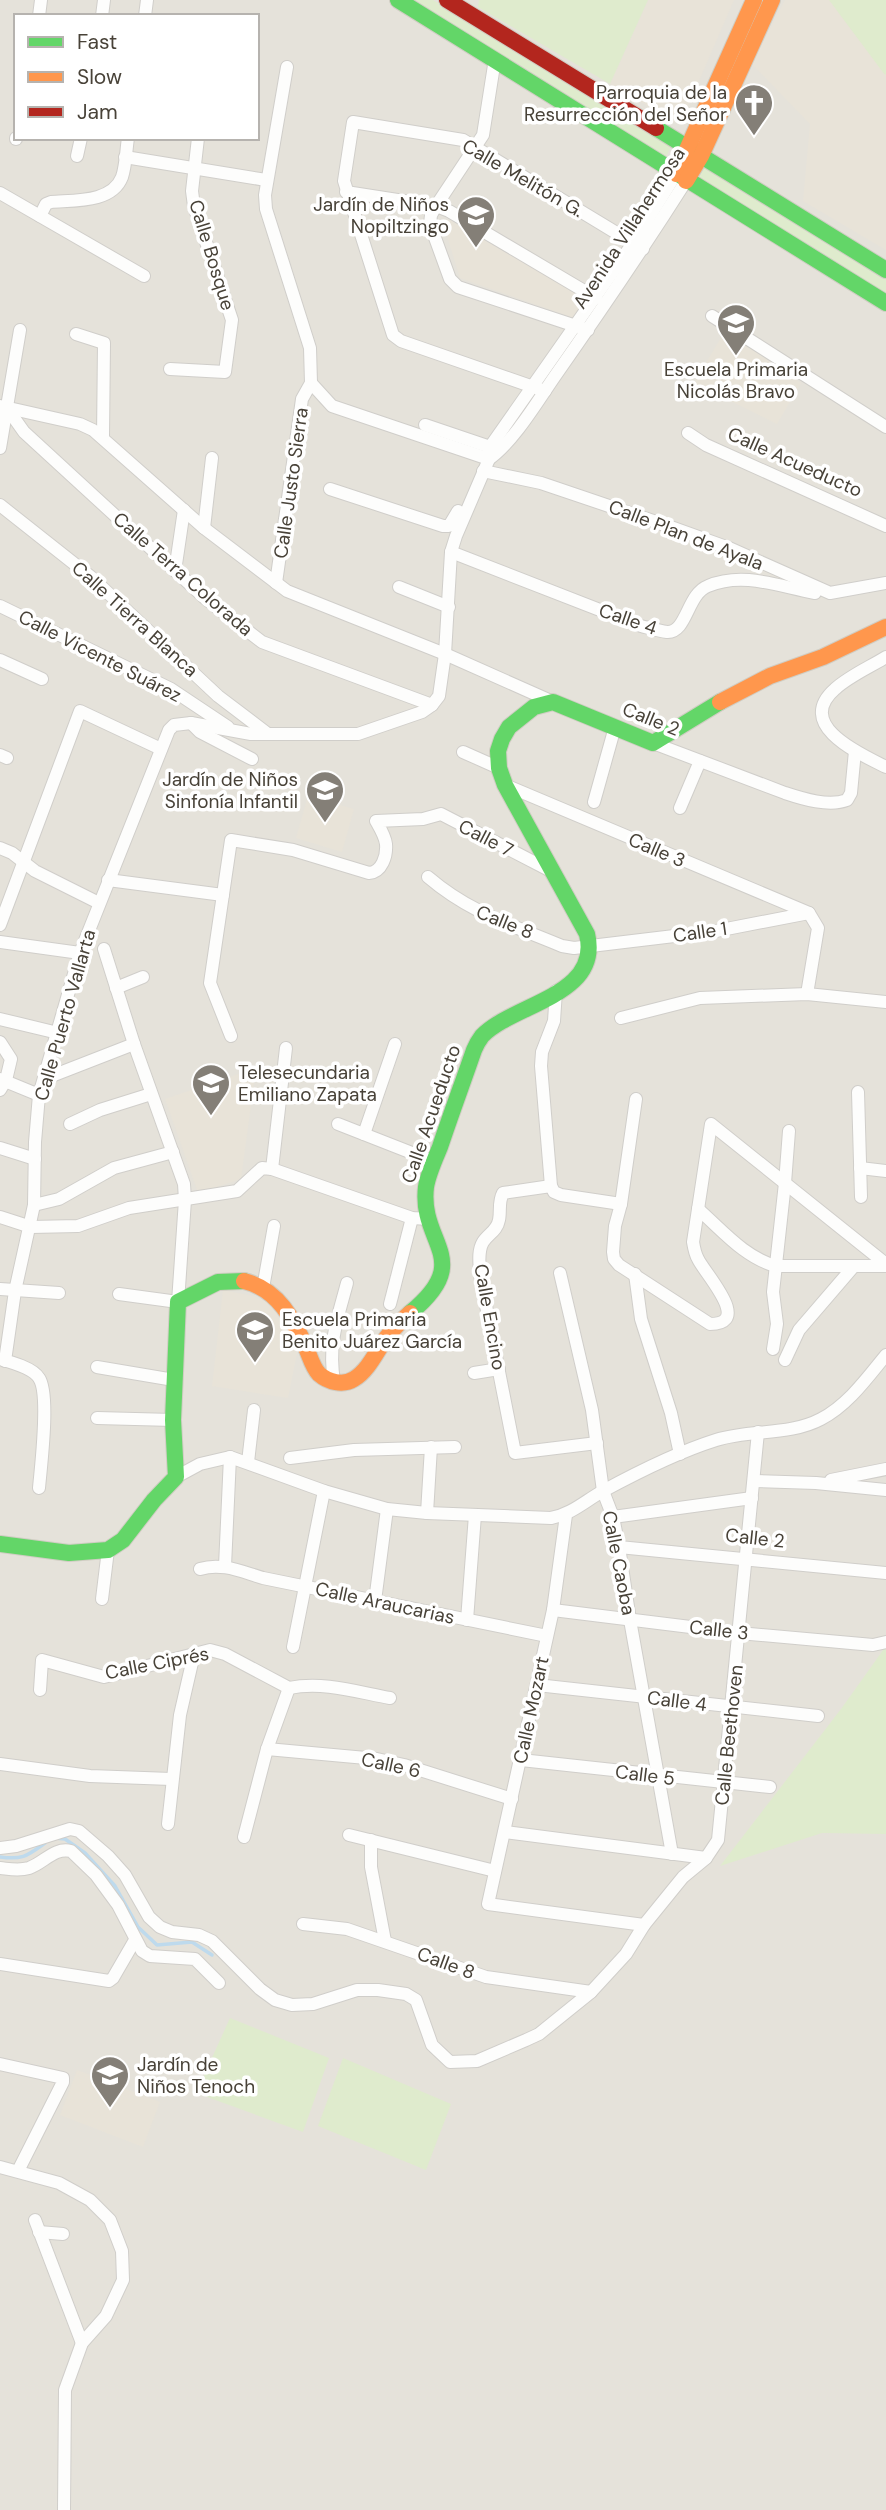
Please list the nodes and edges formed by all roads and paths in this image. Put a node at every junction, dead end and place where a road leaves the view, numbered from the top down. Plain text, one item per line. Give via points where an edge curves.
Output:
1 (398, 0) edge
2 (447, 0) edge
3 (754, 0) edge
4 (772, 0) edge
5 (495, 59) junction
6 (287, 67) dead end
7 (80, 140) edge
8 (128, 140) edge
9 (198, 140) edge
10 (475, 147) junction
11 (694, 152) junction
12 (78, 156) dead end
13 (125, 157) junction
14 (194, 169) junction
15 (681, 177) junction
16 (266, 180) junction
17 (346, 192) junction
18 (0, 193) edge
19 (436, 206) junction
20 (40, 216) junction
21 (638, 246) junction
22 (886, 270) edge
23 (145, 276) dead end
24 (596, 298) junction
25 (886, 303) edge
26 (712, 316) dead end
27 (582, 328) junction
28 (20, 330) dead end
29 (76, 334) dead end
30 (170, 369) dead end
31 (311, 383) junction
32 (539, 389) junction
33 (4, 407) edge
34 (425, 425) dead end
35 (886, 427) edge
36 (688, 433) dead end
37 (103, 437) junction
38 (0, 448) edge
39 (212, 458) dead end
40 (487, 459) junction
41 (330, 489) dead end
42 (474, 492) junction
43 (0, 505) edge
44 (184, 510) junction
45 (886, 526) edge
46 (204, 527) junction
47 (451, 552) junction
48 (176, 571) junction
49 (276, 583) junction
50 (886, 583) edge
51 (399, 587) dead end
52 (830, 593) junction
53 (0, 606) edge
54 (449, 607) junction
55 (886, 627) edge
56 (445, 654) junction
57 (886, 657) edge
58 (0, 660) edge
59 (42, 679) dead end
60 (553, 702) junction
61 (432, 705) junction
62 (191, 723) junction
63 (615, 727) junction
64 (234, 731) junction
65 (269, 734) junction
66 (653, 743) junction
67 (161, 749) junction
68 (855, 751) junction
69 (463, 752) dead end
70 (252, 759) dead end
71 (700, 761) junction
72 (886, 767) edge
73 (499, 768) junction
74 (505, 785) junction
75 (594, 802) dead end
76 (680, 808) dead end
77 (0, 848) edge
78 (23, 862) junction
79 (551, 871) junction
80 (428, 877) dead end
81 (108, 880) junction
82 (223, 895) junction
83 (99, 903) junction
84 (809, 913) junction
85 (0, 925) edge
86 (0, 942) edge
87 (590, 945) junction
88 (104, 949) dead end
89 (80, 953) junction
90 (143, 977) dead end
91 (116, 988) junction
92 (556, 991) junction
93 (807, 994) junction
94 (886, 1002) edge
95 (621, 1018) dead end
96 (0, 1019) edge
97 (58, 1033) junction
98 (230, 1036) dead end
99 (0, 1042) edge
100 (134, 1044) junction
101 (395, 1044) dead end
102 (286, 1048) dead end
103 (44, 1079) junction
104 (2, 1083) edge
105 (859, 1092) dead end
106 (151, 1094) junction
107 (39, 1095) junction
108 (636, 1099) dead end
109 (70, 1124) dead end
110 (338, 1124) dead end
111 (789, 1131) dead end
112 (364, 1134) junction
113 (0, 1148) edge
114 (173, 1152) junction
115 (35, 1159) junction
116 (435, 1162) junction
117 (860, 1168) junction
118 (272, 1169) junction
119 (886, 1171) edge
120 (785, 1183) junction
121 (553, 1189) junction
122 (861, 1197) dead end
123 (185, 1200) junction
124 (621, 1204) junction
125 (34, 1205) junction
126 (698, 1209) junction
127 (0, 1217) edge
128 (421, 1219) junction
129 (274, 1226) dead end
130 (31, 1227) junction
131 (886, 1265) edge
132 (776, 1266) junction
133 (854, 1266) junction
134 (559, 1273) dead end
135 (635, 1274) junction
136 (347, 1283) dead end
137 (263, 1288) junction
138 (0, 1289) edge
139 (15, 1291) junction
140 (59, 1293) dead end
141 (119, 1294) dead end
142 (178, 1301) junction
143 (390, 1304) dead end
144 (774, 1349) dead end
145 (886, 1355) edge
146 (2, 1360) edge
147 (785, 1360) dead end
148 (97, 1367) dead end
149 (499, 1368) junction
150 (474, 1373) dead end
151 (174, 1380) junction
152 (334, 1382) junction
153 (254, 1410) dead end
154 (97, 1418) dead end
155 (173, 1420) junction
156 (758, 1432) junction
157 (597, 1443) junction
158 (431, 1447) junction
159 (456, 1447) dead end
160 (680, 1454) junction
161 (230, 1457) junction
162 (290, 1458) dead end
163 (248, 1462) junction
164 (886, 1469) edge
165 (176, 1477) junction
166 (754, 1481) junction
167 (816, 1483) junction
168 (39, 1488) dead end
169 (886, 1490) edge
170 (324, 1491) junction
171 (603, 1491) junction
172 (752, 1498) junction
173 (387, 1509) junction
174 (427, 1513) junction
175 (475, 1515) junction
176 (566, 1515) junction
177 (613, 1517) junction
178 (0, 1544) edge
179 (619, 1547) junction
180 (108, 1550) junction
181 (746, 1558) junction
182 (225, 1566) junction
183 (200, 1569) dead end
184 (886, 1573) edge
185 (306, 1586) junction
186 (102, 1599) dead end
187 (375, 1601) junction
188 (553, 1610) junction
189 (467, 1620) junction
190 (629, 1620) junction
191 (739, 1633) junction
192 (547, 1636) junction
193 (886, 1642) edge
194 (293, 1647) dead end
195 (194, 1654) junction
196 (537, 1685) junction
197 (289, 1688) junction
198 (40, 1690) dead end
199 (643, 1697) junction
200 (390, 1698) dead end
201 (732, 1707) junction
202 (818, 1716) dead end
203 (267, 1749) junction
204 (521, 1760) junction
205 (0, 1764) edge
206 (659, 1776) junction
207 (171, 1779) junction
208 (724, 1784) junction
209 (771, 1787) dead end
210 (512, 1799) junction
211 (167, 1824) dead end
212 (505, 1832) junction
213 (349, 1835) dead end
214 (244, 1838) dead end
215 (371, 1840) junction
216 (0, 1848) edge
217 (672, 1854) junction
218 (706, 1858) junction
219 (0, 1868) edge
220 (495, 1871) junction
221 (303, 1924) dead end
222 (644, 1925) junction
223 (135, 1940) junction
224 (385, 1941) junction
225 (0, 1964) edge
226 (219, 1983) dead end
227 (591, 1992) junction
228 (0, 2064) edge
229 (0, 2167) edge
230 (18, 2171) junction
231 (64, 2234) dead end
232 (82, 2343) junction
233 (64, 2510) edge

1 - 5 street
2 - 11 street
3 - 11 street, Avenida Villahermosa
4 - 11 street, Avenida Villahermosa
5 - 10 street via 482,135
5 - 15 street
6 - 16 street, Calle Justo Sierra
7 - 12 street
8 - 13 street
9 - 14 street, Calle Bosque
10 - 17 street, Calle Melitón G. via 463,140 353,122
10 - 19 street
10 - 21 street, Calle Melitón G.
11 - 15 street, Avenida Villahermosa
11 - 22 street
13 - 14 street
13 - 20 street via 120,181 105,195 51,202
14 - 16 street
14 - 30 street, Calle Bosque via 194,206 232,320 225,372
15 - 21 street, Avenida Villahermosa
15 - 25 street
16 - 31 street, Calle Justo Sierra via 267,209 310,348
17 - 19 street
17 - 32 street via 393,335
18 - 20 street
19 - 24 street
19 - 27 street via 430,224 450,279 458,287
20 - 23 street
21 - 24 street, Avenida Villahermosa
21 - 27 street, Avenida Villahermosa
24 - 27 street, Avenida Villahermosa
26 - 35 street
27 - 32 street, Avenida Villahermosa
28 - 33 street
29 - 37 street via 104,343
31 - 40 street via 332,406
31 - 49 street, Calle Justo Sierra via 302,399
32 - 40 street, Avenida Villahermosa via 499,452
33 - 37 street, Calle 2 via 80,424
33 - 38 street
33 - 48 street, Calle Terra Colorada via 24,432
34 - 40 street
36 - 45 street, Calle Acueducto
37 - 44 street, Calle 2
39 - 46 street
40 - 42 street, Avenida Villahermosa
40 - 52 street, Calle Plan de Ayala via 541,483 729,548
41 - 42 street via 443,526 453,522 462,500
42 - 47 street, Avenida Villahermosa
43 - 65 street, Calle Tierra Blanca via 91,576 218,696
44 - 46 street, Calle 2
44 - 48 street
46 - 49 street, Calle 2
47 - 52 street, Calle 4 via 641,626 668,632 681,625 706,586 761,580
47 - 54 street, Avenida Villahermosa
48 - 61 street, Calle Terra Colorada via 262,642
49 - 56 street, Calle 2
50 - 52 street
51 - 54 street
53 - 64 street, Calle Vicente Suárez via 172,688
54 - 56 street, Avenida Villahermosa
55 - 66 street via 735,693
56 - 60 street, Calle 2
56 - 61 street, Avenida Villahermosa via 439,696
57 - 68 street via 836,688 824,704 827,729
58 - 59 street
60 - 63 street, Calle 2
60 - 73 street via 534,707 509,727 498,751
61 - 65 street via 358,734
62 - 64 street
62 - 67 street, Calle Puerto Vallarta via 174,725
62 - 70 street via 200,733
63 - 66 street, Calle 2
63 - 75 street
64 - 65 street
66 - 71 street, Calle 2
67 - 78 street via 80,710
67 - 81 street, Calle Puerto Vallarta
68 - 71 street, Calle 2 via 851,793 840,803 804,799
68 - 72 street
69 - 73 street
71 - 76 street
73 - 74 street
74 - 79 street
74 - 84 street, Calle 3
77 - 78 street
78 - 83 street
78 - 85 street
79 - 82 street, Calle 7 via 441,814 376,821 386,845 375,873 293,850 231,839
79 - 87 street
80 - 87 street, Calle 8 via 470,908 562,946
81 - 82 street
81 - 83 street, Calle Puerto Vallarta
82 - 98 street via 210,983
83 - 89 street, Calle Puerto Vallarta
84 - 87 street, Calle 1 via 716,931
84 - 93 street via 818,928
86 - 89 street
87 - 92 street, Calle Acueducto via 580,974
88 - 91 street
89 - 97 street, Calle Puerto Vallarta
90 - 91 street
91 - 100 street
92 - 116 street, Calle Acueducto via 481,1037
92 - 121 street via 554,1021 541,1066
93 - 94 street
93 - 95 street via 700,998
96 - 97 street
97 - 103 street, Calle Puerto Vallarta
99 - 104 street via 11,1059
100 - 103 street
100 - 106 street
101 - 112 street
102 - 118 street
103 - 107 street, Calle Puerto Vallarta
104 - 107 street
105 - 117 street
106 - 109 street
106 - 114 street
107 - 115 street, Calle Puerto Vallarta
108 - 124 street
110 - 112 street
111 - 120 street
112 - 116 street
113 - 115 street
114 - 123 street
114 - 125 street via 114,1168 59,1199
115 - 125 street, Calle Puerto Vallarta
116 - 128 street, Calle Acueducto
117 - 119 street
117 - 122 street
118 - 123 street via 262,1168 237,1191
118 - 128 street
120 - 126 street via 711,1124
120 - 131 street
120 - 132 street
121 - 124 street
121 - 149 street, Calle Encino via 503,1193 499,1222 481,1244 480,1275
123 - 130 street via 129,1208 78,1226
123 - 142 street
124 - 135 street via 614,1259
125 - 130 street, Calle Puerto Vallarta
126 - 132 street via 753,1256
126 - 135 street via 693,1242 696,1257 726,1300 725,1319 709,1324
127 - 130 street
128 - 143 street
128 - 152 street, Calle Acueducto via 442,1255 441,1275 432,1294 396,1326 358,1377
129 - 137 street
130 - 139 street, Calle Puerto Vallarta
131 - 133 street
132 - 133 street
132 - 144 street
133 - 147 street via 799,1330
134 - 157 street, Calle Caoba
135 - 160 street via 641,1319
136 - 152 street via 331,1344
137 - 142 street via 230,1280
137 - 152 street via 288,1309 317,1373
138 - 139 street
139 - 140 street
139 - 146 street, Calle Puerto Vallarta
141 - 142 street
142 - 151 street
145 - 156 street via 860,1388 821,1419 798,1428
146 - 168 street via 38,1375 41,1382 44,1416
148 - 151 street
149 - 150 street
149 - 157 street, Calle Encino via 515,1453
151 - 155 street
153 - 163 street
154 - 155 street
155 - 165 street
156 - 160 street via 718,1439
156 - 166 street, Calle Beethoven
157 - 171 street, Calle Caoba
158 - 159 street
158 - 162 street
158 - 174 street
160 - 171 street
161 - 163 street
161 - 165 street via 200,1464
161 - 182 street
163 - 170 street
164 - 167 street
165 - 180 street via 124,1540
166 - 167 street
166 - 172 street, Calle Beethoven
167 - 169 street
170 - 173 street
170 - 185 street
171 - 176 street
171 - 177 street, Calle Caoba
172 - 177 street
172 - 181 street, Calle Beethoven
173 - 174 street
173 - 187 street
174 - 175 street
175 - 176 street
175 - 189 street
176 - 188 street, Calle Mozart
177 - 179 street, Calle Caoba
178 - 180 street via 69,1553
179 - 181 street, Calle 2
179 - 190 street, Calle Caoba
180 - 186 street
181 - 184 street, Calle 2
181 - 191 street, Calle Beethoven
182 - 183 street
182 - 185 street, Calle Araucarias
185 - 187 street, Calle Araucarias
185 - 194 street
187 - 189 street, Calle Araucarias
188 - 190 street, Calle 3
188 - 192 street, Calle Mozart
189 - 192 street, Calle Araucarias
190 - 191 street, Calle 3
190 - 199 street, Calle Caoba
191 - 193 street, Calle 3 via 873,1645
191 - 201 street, Calle Beethoven
192 - 196 street, Calle Mozart
195 - 197 street, Calle Ciprés via 210,1650 225,1654
195 - 198 street, Calle Ciprés via 104,1677 42,1660
195 - 207 street
196 - 199 street, Calle 4
196 - 204 street, Calle Mozart
197 - 200 street via 324,1685
197 - 203 street
199 - 201 street, Calle 4
199 - 206 street, Calle Caoba
201 - 202 street, Calle 4
201 - 208 street, Calle Beethoven
203 - 210 street, Calle 6 via 377,1759
203 - 214 street
204 - 206 street, Calle 5
204 - 210 street, Calle Mozart
205 - 207 street via 90,1776
206 - 208 street, Calle 5
206 - 217 street, Calle Caoba
207 - 211 street
208 - 209 street, Calle 5
208 - 218 street, Calle Beethoven via 718,1840
210 - 212 street, Calle Mozart
212 - 217 street
212 - 220 street, Calle Mozart
213 - 215 street
215 - 220 street
215 - 224 street
216 - 227 street, Calle Beethoven via 70,1829 79,1831 125,1875 149,1917 160,1927 212,1941 275,2000 313,2004 357,1990 406,1994 416,2000 432,2045 450,2062 477,2061 539,2034
217 - 218 street
218 - 222 street, Calle Beethoven via 683,1877
219 - 223 street via 30,1867 58,1851 71,1851 118,1905
220 - 222 street, Calle Mozart via 488,1904
221 - 224 street, Calle 8 via 348,1929
222 - 227 street, Calle Beethoven via 626,1954
223 - 225 street via 108,1981
223 - 226 street via 150,1956 195,1959
224 - 227 street, Calle 8 via 486,1978
228 - 230 street via 63,2078
229 - 230 street
230 - 232 street via 59,2183 90,2200 110,2220 122,2251 123,2280 106,2316
231 - 232 street via 37,2226
232 - 233 street via 65,2390

